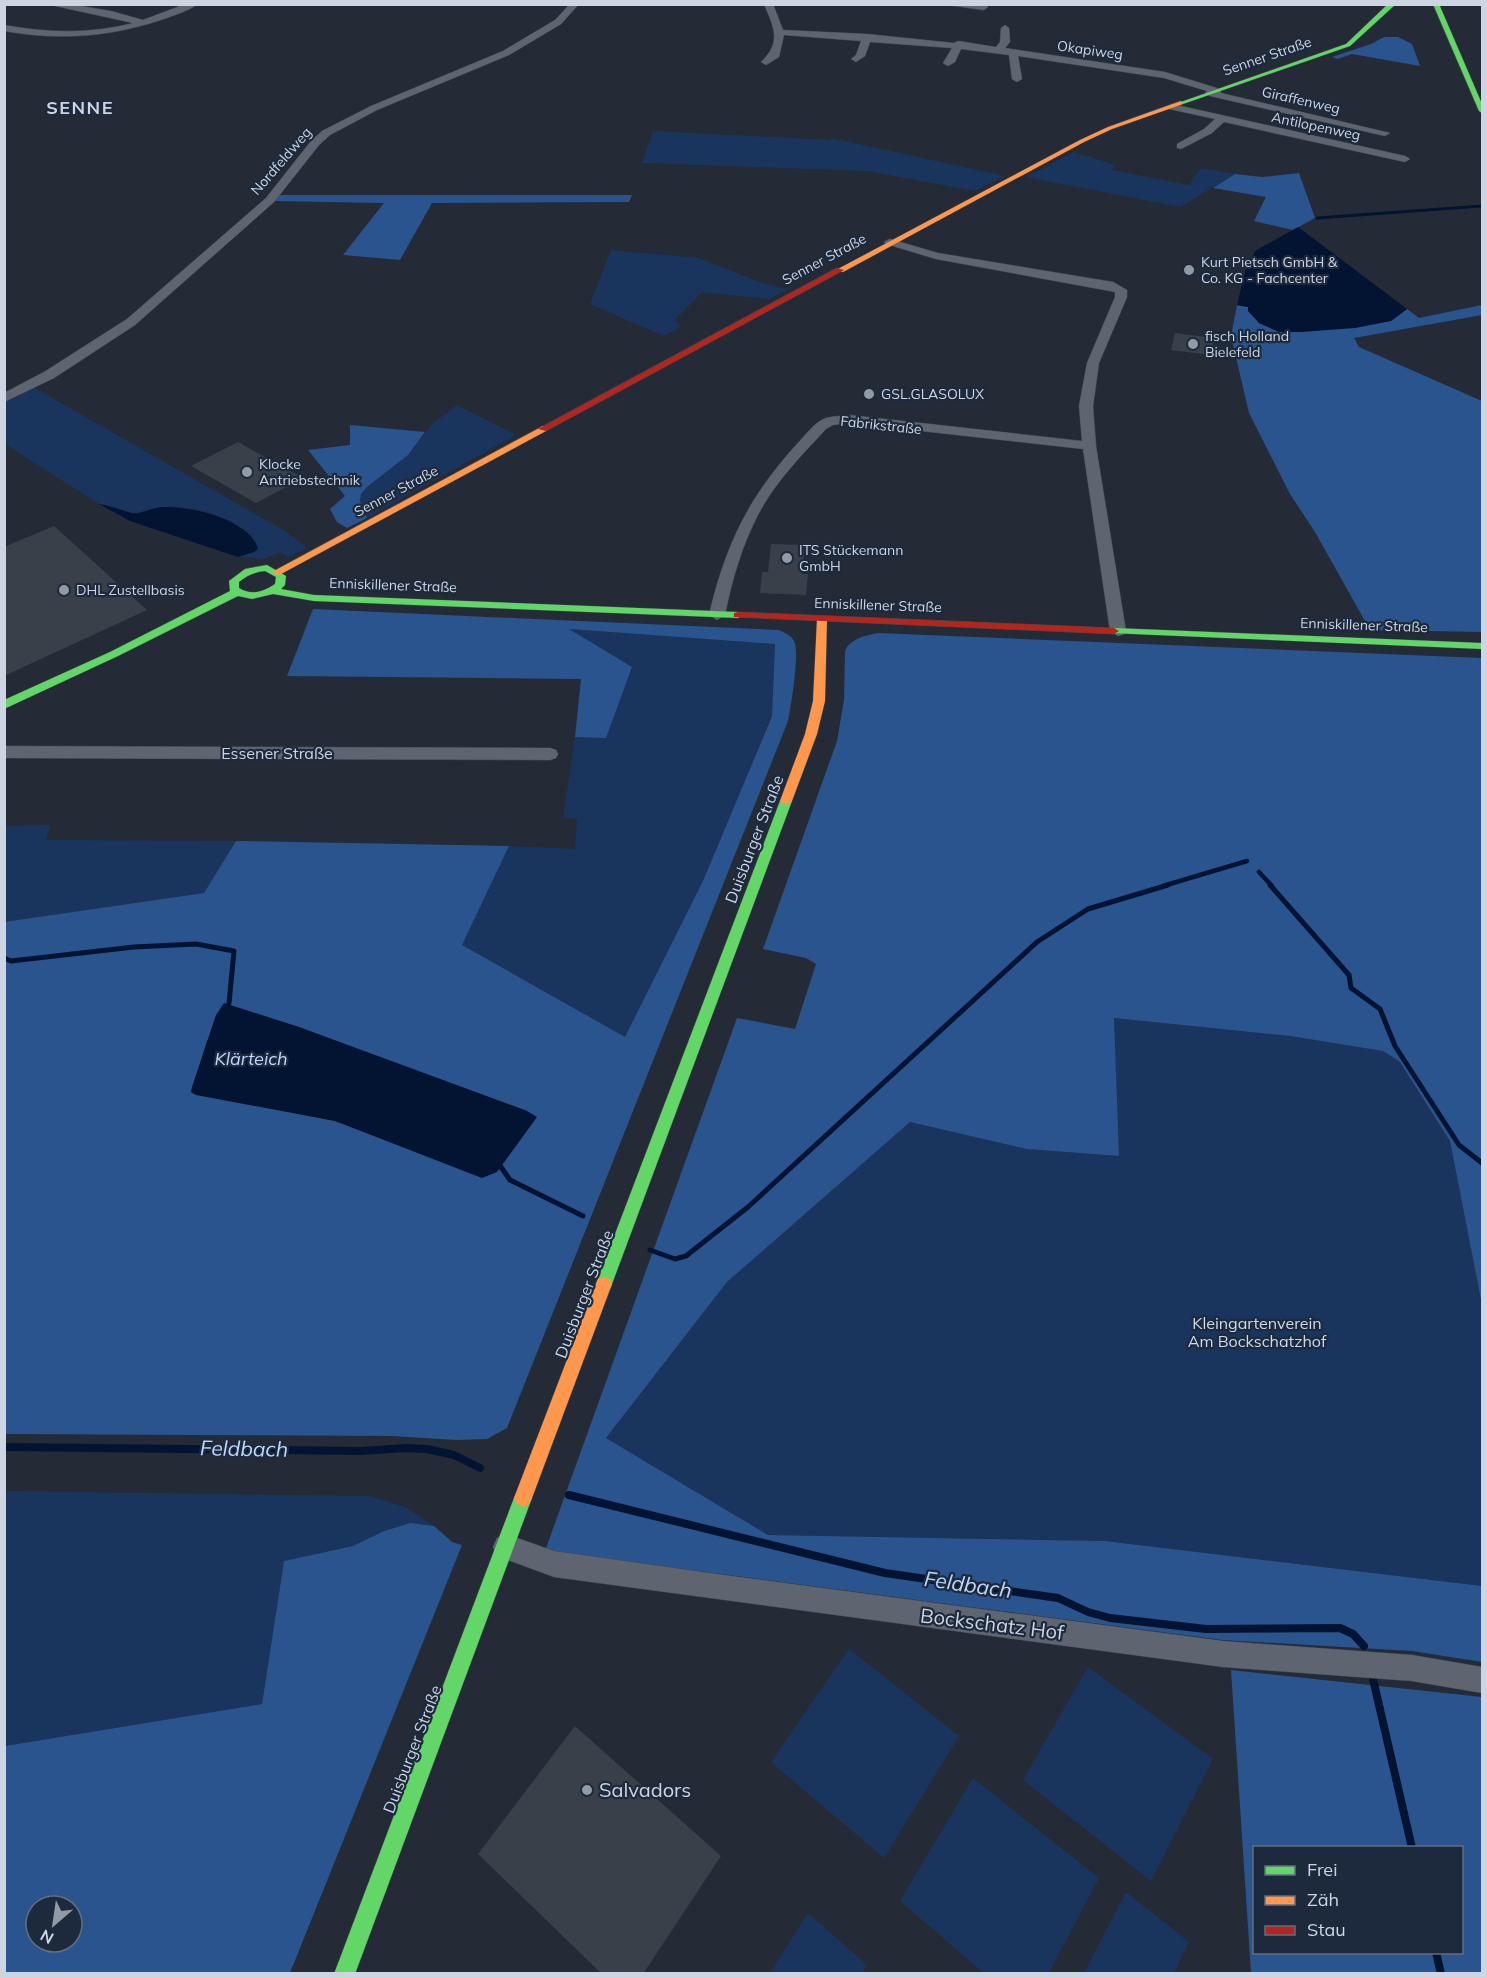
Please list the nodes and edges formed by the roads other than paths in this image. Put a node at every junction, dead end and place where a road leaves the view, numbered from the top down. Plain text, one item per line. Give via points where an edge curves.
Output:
1 (50, 4) edge
2 (194, 4) edge
3 (575, 4) edge
4 (768, 4) edge
5 (945, 4) edge
6 (1393, 4) edge
7 (1436, 4) edge
8 (1451, 4) edge
9 (984, 7) dead end
10 (143, 23) junction
11 (4, 28) edge
12 (1005, 28) dead end
13 (780, 32) junction
14 (867, 37) junction
15 (958, 44) junction
16 (999, 50) junction
17 (1016, 52) junction
18 (856, 59) dead end
19 (766, 62) dead end
20 (948, 63) dead end
21 (1482, 78) edge
22 (1017, 79) dead end
23 (1214, 92) junction
24 (1172, 107) junction
25 (1482, 111) edge
26 (1221, 119) junction
27 (1385, 133) dead end
28 (1181, 146) dead end
29 (1404, 159) dead end
30 (890, 242) junction
31 (4, 398) edge
32 (1089, 446) junction
33 (277, 572) junction
34 (273, 591) junction
35 (237, 592) junction
36 (717, 615) junction
37 (822, 619) junction
38 (1118, 631) junction
39 (1482, 646) edge
40 (4, 705) edge
41 (4, 752) edge
42 (550, 754) dead end
43 (506, 1547) junction
44 (1482, 1680) edge
45 (344, 1974) edge

1 - 10 street
2 - 10 street
3 - 31 street, Nordfeldweg via 550,28 515,48 374,108 326,133 270,200 131,322 49,375
4 - 13 street
5 - 9 street
6 - 23 main road, Senner Straße via 1374,17 1363,35 1348,45
7 - 25 main road
8 - 21 main road
10 - 11 street via 74,35
12 - 16 street via 1005,42
13 - 14 street, Okapiweg
13 - 19 street via 774,57
14 - 15 street, Okapiweg
14 - 18 street
15 - 16 street, Okapiweg
15 - 20 street
16 - 17 street, Okapiweg
17 - 22 street
17 - 23 street, Okapiweg via 1165,75
23 - 24 main road, Senner Straße
23 - 27 street, Giraffenweg
24 - 26 street, Antilopenweg
24 - 30 main road, Senner Straße via 1097,134
26 - 28 street
26 - 29 street, Antilopenweg
30 - 32 street via 936,256 1121,290 1088,386
30 - 33 main road, Senner Straße
32 - 36 street, Fabrikstraße via 849,419 825,422 781,470 745,524 723,584
32 - 38 street
33 - 34 main road via 282,580
33 - 35 main road via 261,568 242,573 233,585
34 - 35 main road, Enniskillener Straße via 256,596
34 - 36 main road, Enniskillener Straße via 314,598
35 - 40 main road
36 - 37 main road, Enniskillener Straße
37 - 38 main road, Enniskillener Straße
37 - 43 main road, Duisburger Straße via 819,701 811,734
38 - 39 main road, Enniskillener Straße
41 - 42 street, Essener Straße
43 - 44 street, Bockschatz Hof via 554,1564 724,1588 1223,1654 1412,1668
43 - 45 main road, Duisburger Straße

